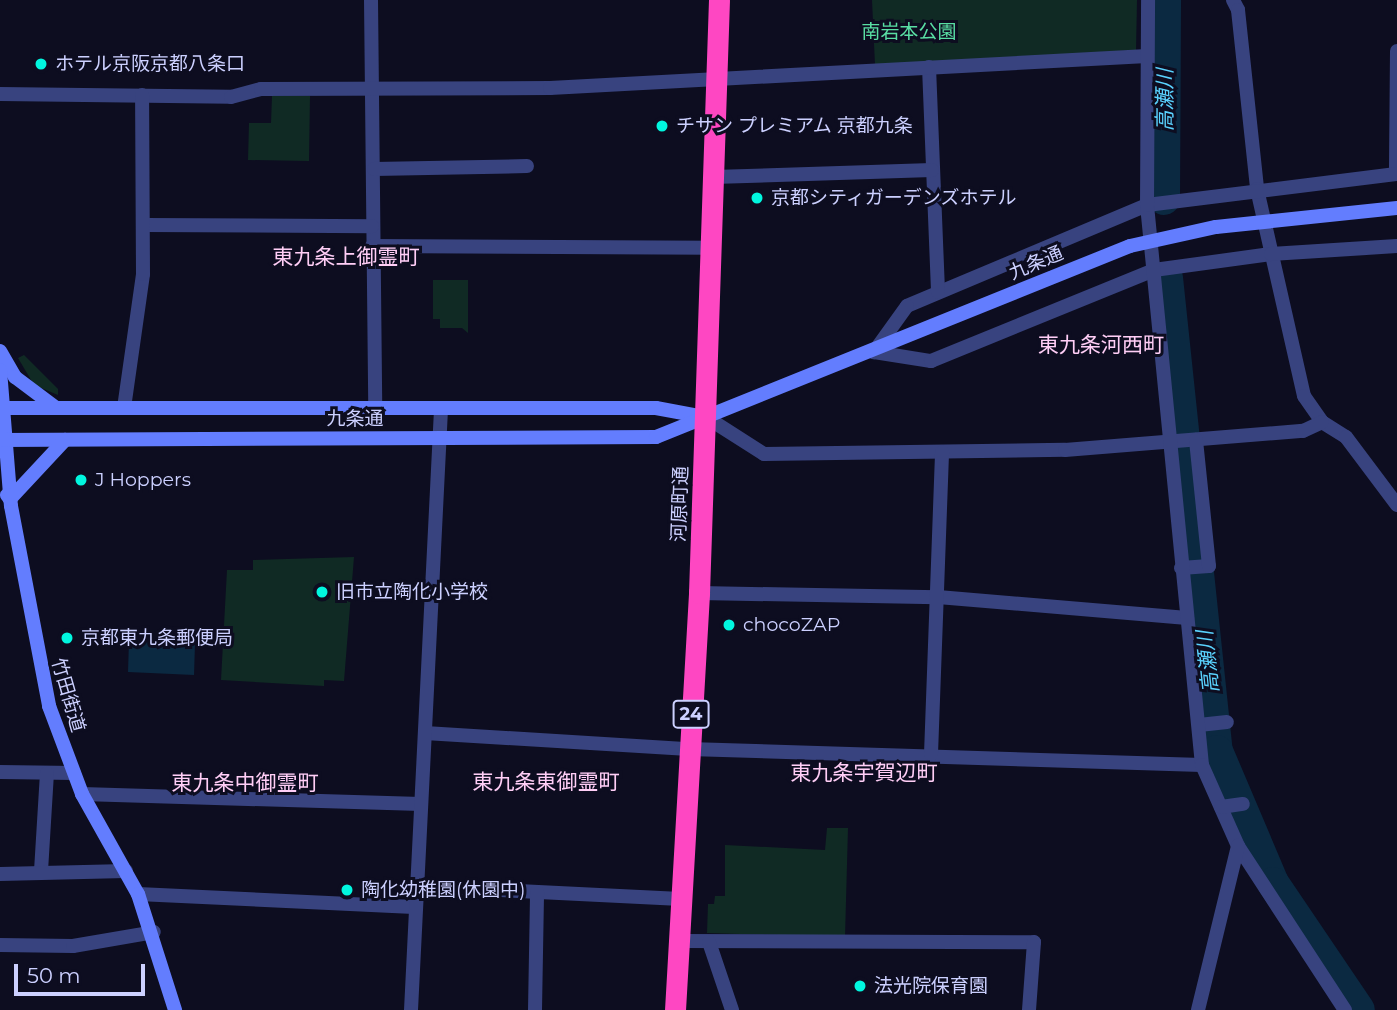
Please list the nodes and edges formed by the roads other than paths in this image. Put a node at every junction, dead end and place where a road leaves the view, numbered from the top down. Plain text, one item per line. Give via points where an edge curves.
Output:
1 (371, 0) edge
2 (719, 0) edge
3 (1148, 0) edge
4 (1233, 0) edge
5 (1397, 51) edge
6 (1147, 56) junction
7 (929, 67) junction
8 (716, 80) junction
9 (371, 89) junction
10 (0, 94) edge
11 (142, 95) junction
12 (527, 166) dead end
13 (374, 169) junction
14 (932, 170) junction
15 (713, 177) junction
16 (1257, 189) junction
17 (1147, 205) junction
18 (1397, 208) edge
19 (145, 225) junction
20 (372, 226) junction
21 (372, 246) junction
22 (1397, 246) edge
23 (710, 248) junction
24 (1271, 254) junction
25 (1154, 270) junction
26 (938, 292) junction
27 (0, 351) edge
28 (874, 352) junction
29 (0, 370) edge
30 (0, 408) edge
31 (57, 408) junction
32 (124, 408) junction
33 (375, 410) junction
34 (441, 410) junction
35 (706, 417) junction
36 (1322, 422) junction
37 (439, 438) junction
38 (1, 440) edge
39 (65, 440) junction
40 (1183, 441) junction
41 (942, 452) junction
42 (0, 486) edge
43 (10, 499) junction
44 (1397, 505) edge
45 (1185, 568) junction
46 (699, 593) junction
47 (938, 597) junction
48 (1186, 618) junction
49 (1227, 723) dead end
50 (1199, 725) junction
51 (425, 733) junction
52 (689, 748) junction
53 (931, 754) junction
54 (1202, 765) junction
55 (0, 772) edge
56 (47, 773) junction
57 (74, 773) junction
58 (82, 794) junction
59 (421, 804) junction
60 (1243, 804) dead end
61 (1221, 807) junction
62 (1238, 846) junction
63 (41, 871) junction
64 (126, 871) junction
65 (0, 874) edge
66 (416, 886) junction
67 (537, 892) junction
68 (138, 894) junction
69 (681, 899) junction
70 (414, 908) junction
71 (153, 932) junction
72 (679, 941) junction
73 (709, 943) junction
74 (0, 945) edge
75 (175, 1010) edge
76 (411, 1010) edge
77 (535, 1010) edge
78 (675, 1010) edge
79 (732, 1010) edge
80 (1028, 1010) edge
81 (1198, 1010) edge
82 (1345, 1010) edge

1 - 9 street
2 - 8 highway, 河原町通 / 24
3 - 6 street
4 - 16 street via 1238,10
5 - 16 street via 1396,174
6 - 7 street
6 - 17 street
7 - 8 street
7 - 14 street
8 - 9 street via 550,88
8 - 15 highway, 河原町通 / 24
9 - 11 street via 261,89 231,97
9 - 13 street
10 - 11 street
11 - 19 street
12 - 13 street
13 - 20 street
14 - 15 street
14 - 26 street
15 - 23 highway, 河原町通 / 24
16 - 17 street
16 - 24 street
17 - 25 street
17 - 26 street
18 - 28 main road, 九条通, bridge via 1216,227 1130,246
19 - 20 street
19 - 32 street
20 - 21 street
21 - 23 street
21 - 33 street
22 - 24 street
23 - 35 highway, 河原町通 / 24
24 - 25 street
24 - 36 street via 1304,396
25 - 28 street via 931,361
25 - 40 street
26 - 28 street via 907,306
27 - 31 main road via 15,377
28 - 35 main road, 九条通
29 - 30 main road, 竹田街道
30 - 31 main road, 九条通
30 - 38 main road, 竹田街道
31 - 32 main road, 九条通
32 - 33 main road, 九条通
33 - 34 main road, 九条通
34 - 35 main road, 九条通 via 656,408
34 - 37 street
35 - 37 main road, 九条通 via 656,437
35 - 41 street via 764,454
35 - 46 highway, 河原町通 / 24
36 - 40 street via 1303,431
36 - 44 street via 1346,437
37 - 39 main road, 九条通
37 - 51 street
38 - 39 main road, 九条通
38 - 43 main road, 竹田街道
39 - 43 main road
40 - 41 street via 1065,450
40 - 45 street
40 - 45 street via 1209,566
41 - 47 street
42 - 43 main road
43 - 57 main road, 竹田街道 via 38,663
45 - 48 street
46 - 47 street
46 - 52 highway, 河原町通 / 24
47 - 48 street
47 - 53 street
48 - 50 street
49 - 50 street
50 - 54 street
51 - 52 street
51 - 59 street
52 - 53 street
52 - 69 highway, 河原町通 / 24
53 - 54 street
54 - 61 street
55 - 56 street
56 - 57 street
56 - 63 street
57 - 58 main road, 竹田街道
58 - 59 street
58 - 64 main road, 竹田街道
59 - 66 street
60 - 61 street
61 - 62 street
62 - 81 street
62 - 82 street
63 - 64 street
63 - 65 street
64 - 68 main road, 竹田街道
66 - 67 street
66 - 70 street
67 - 69 street
67 - 77 street
68 - 70 street
68 - 71 main road, 竹田街道
69 - 72 highway, 河原町通 / 24
70 - 76 street
71 - 74 street via 74,946
71 - 75 main road, 竹田街道
72 - 73 street
72 - 78 highway, 河原町通 / 24
73 - 79 street
73 - 80 street via 1034,942

